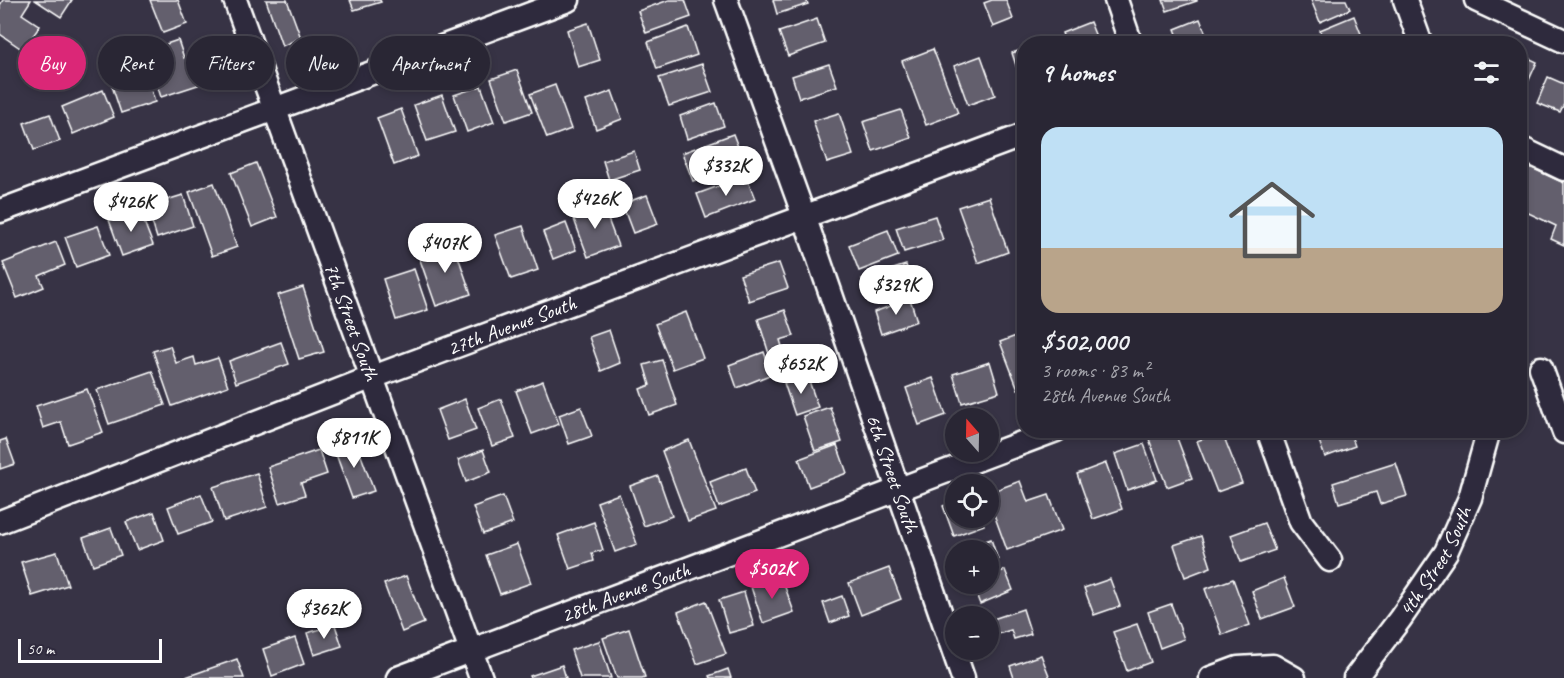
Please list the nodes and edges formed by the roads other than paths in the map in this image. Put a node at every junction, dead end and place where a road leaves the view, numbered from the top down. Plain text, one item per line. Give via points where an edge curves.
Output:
1 (235, 0) edge
2 (568, 0) edge
3 (726, 0) edge
4 (1116, 0) edge
5 (1405, 0) edge
6 (1476, 0) edge
7 (1128, 36) edge
8 (1418, 36) edge
9 (1564, 41) edge
10 (276, 109) junction
11 (1017, 138) edge
12 (1527, 151) edge
13 (1564, 169) edge
14 (0, 211) edge
15 (804, 216) junction
16 (1542, 368) dead end
17 (373, 377) junction
18 (1564, 432) edge
19 (1034, 438) edge
20 (1271, 438) edge
21 (1487, 438) edge
22 (897, 489) junction
23 (0, 522) edge
24 (1330, 560) dead end
25 (470, 650) junction
26 (398, 678) edge
27 (480, 678) edge
28 (963, 678) edge
29 (1211, 678) edge
30 (1294, 678) edge
31 (1355, 678) edge

1 - 10 street, 7th Street South
2 - 10 street
3 - 15 street, 6th Street South
4 - 7 street
5 - 8 street
6 - 9 street
10 - 14 street
10 - 17 street, 7th Street South
11 - 15 street, 27th Avenue South
12 - 13 street
15 - 17 street, 27th Avenue South
15 - 22 street, 6th Street South
16 - 18 street
17 - 23 street, 27th Avenue South
17 - 25 street, 7th Street South
19 - 22 street, 28th Avenue South
20 - 24 street via 1301,522
21 - 31 street, 4th Street South via 1470,498 1446,552
22 - 25 street, 28th Avenue South
22 - 28 street, 6th Street South
25 - 26 street, 28th Avenue South
25 - 27 street, 7th Street South
29 - 30 street via 1239,668 1273,666

